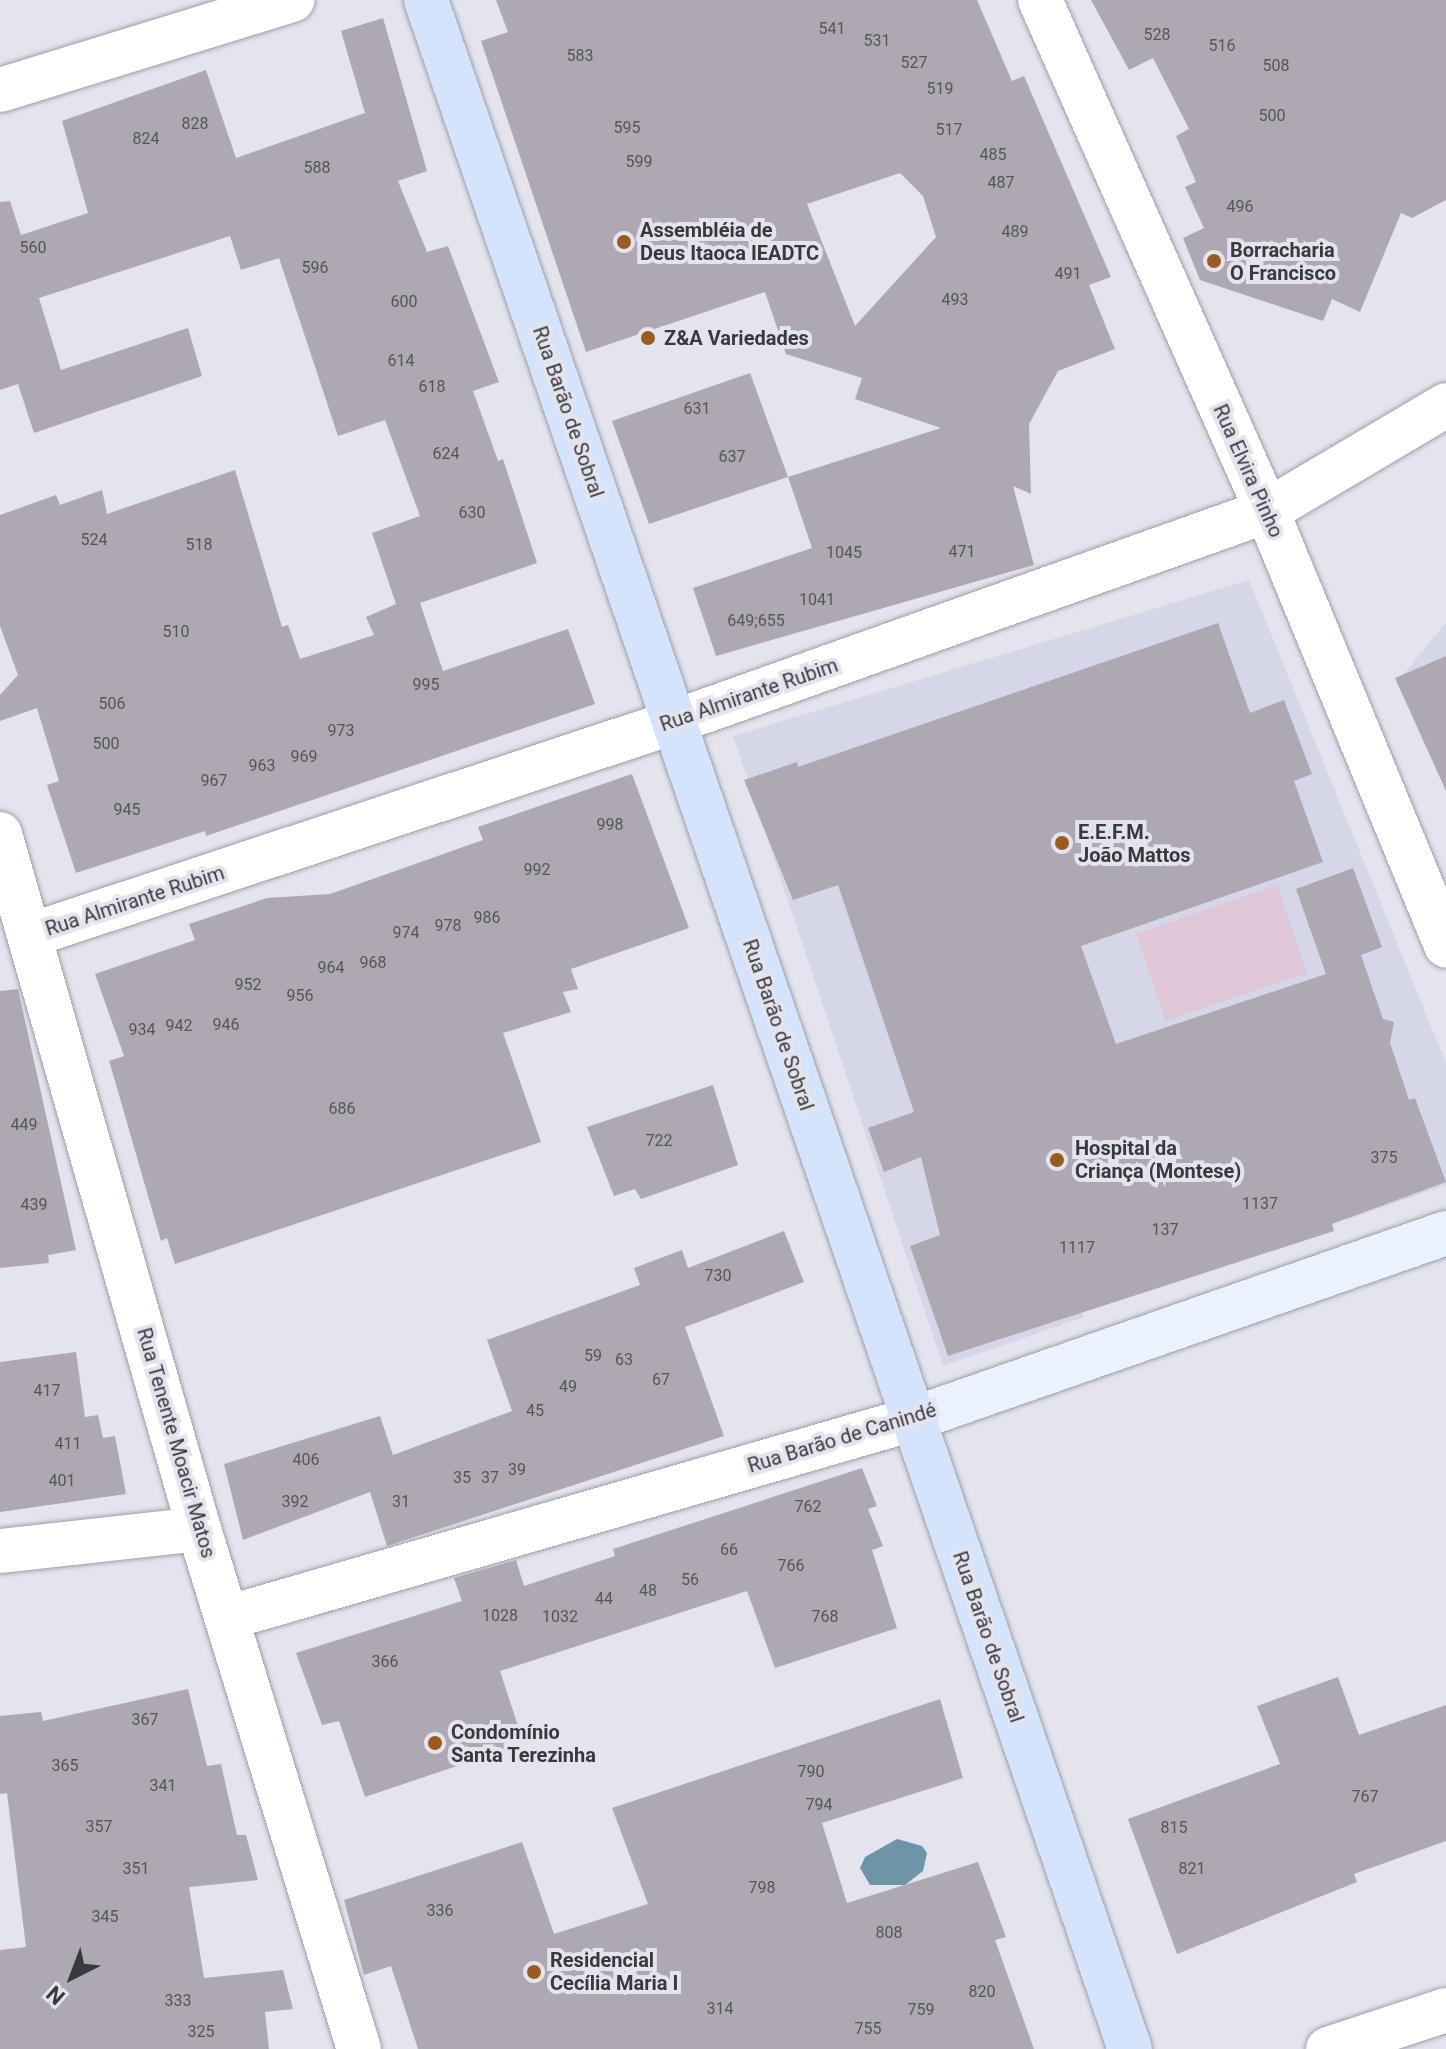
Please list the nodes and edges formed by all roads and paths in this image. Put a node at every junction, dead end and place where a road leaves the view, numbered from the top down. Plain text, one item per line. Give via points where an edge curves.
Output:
1 (292, 0) edge
2 (426, 0) edge
3 (1040, 0) edge
4 (0, 90) edge
5 (1446, 405) edge
6 (1267, 511) junction
7 (674, 722) junction
8 (0, 834) edge
9 (31, 935) junction
10 (1446, 946) edge
11 (1446, 1233) edge
12 (913, 1419) junction
13 (199, 1529) junction
14 (0, 1551) edge
15 (230, 1617) junction
16 (1446, 2010) edge
17 (359, 2049) edge
18 (1130, 2049) edge
19 (1328, 2049) edge

1 - 4 street
2 - 7 main road, Rua Barão de Sobral
3 - 6 street, Rua Elvira Pinho
5 - 6 street, Rua Almirante Rubim
6 - 7 street, Rua Almirante Rubim
6 - 10 street, Rua Elvira Pinho
7 - 9 street, Rua Almirante Rubim
7 - 12 main road, Rua Barão de Sobral
8 - 9 street, Rua Tenente Moacir Matos
9 - 13 street, Rua Tenente Moacir Matos
11 - 12 main road, Rua Barão de Canindé
12 - 15 street, Rua Barão de Canindé
12 - 18 main road, Rua Barão de Sobral
13 - 14 street
13 - 15 street, Rua Tenente Moacir Matos
15 - 17 street, Rua Tenente Moacir Matos
16 - 19 street

